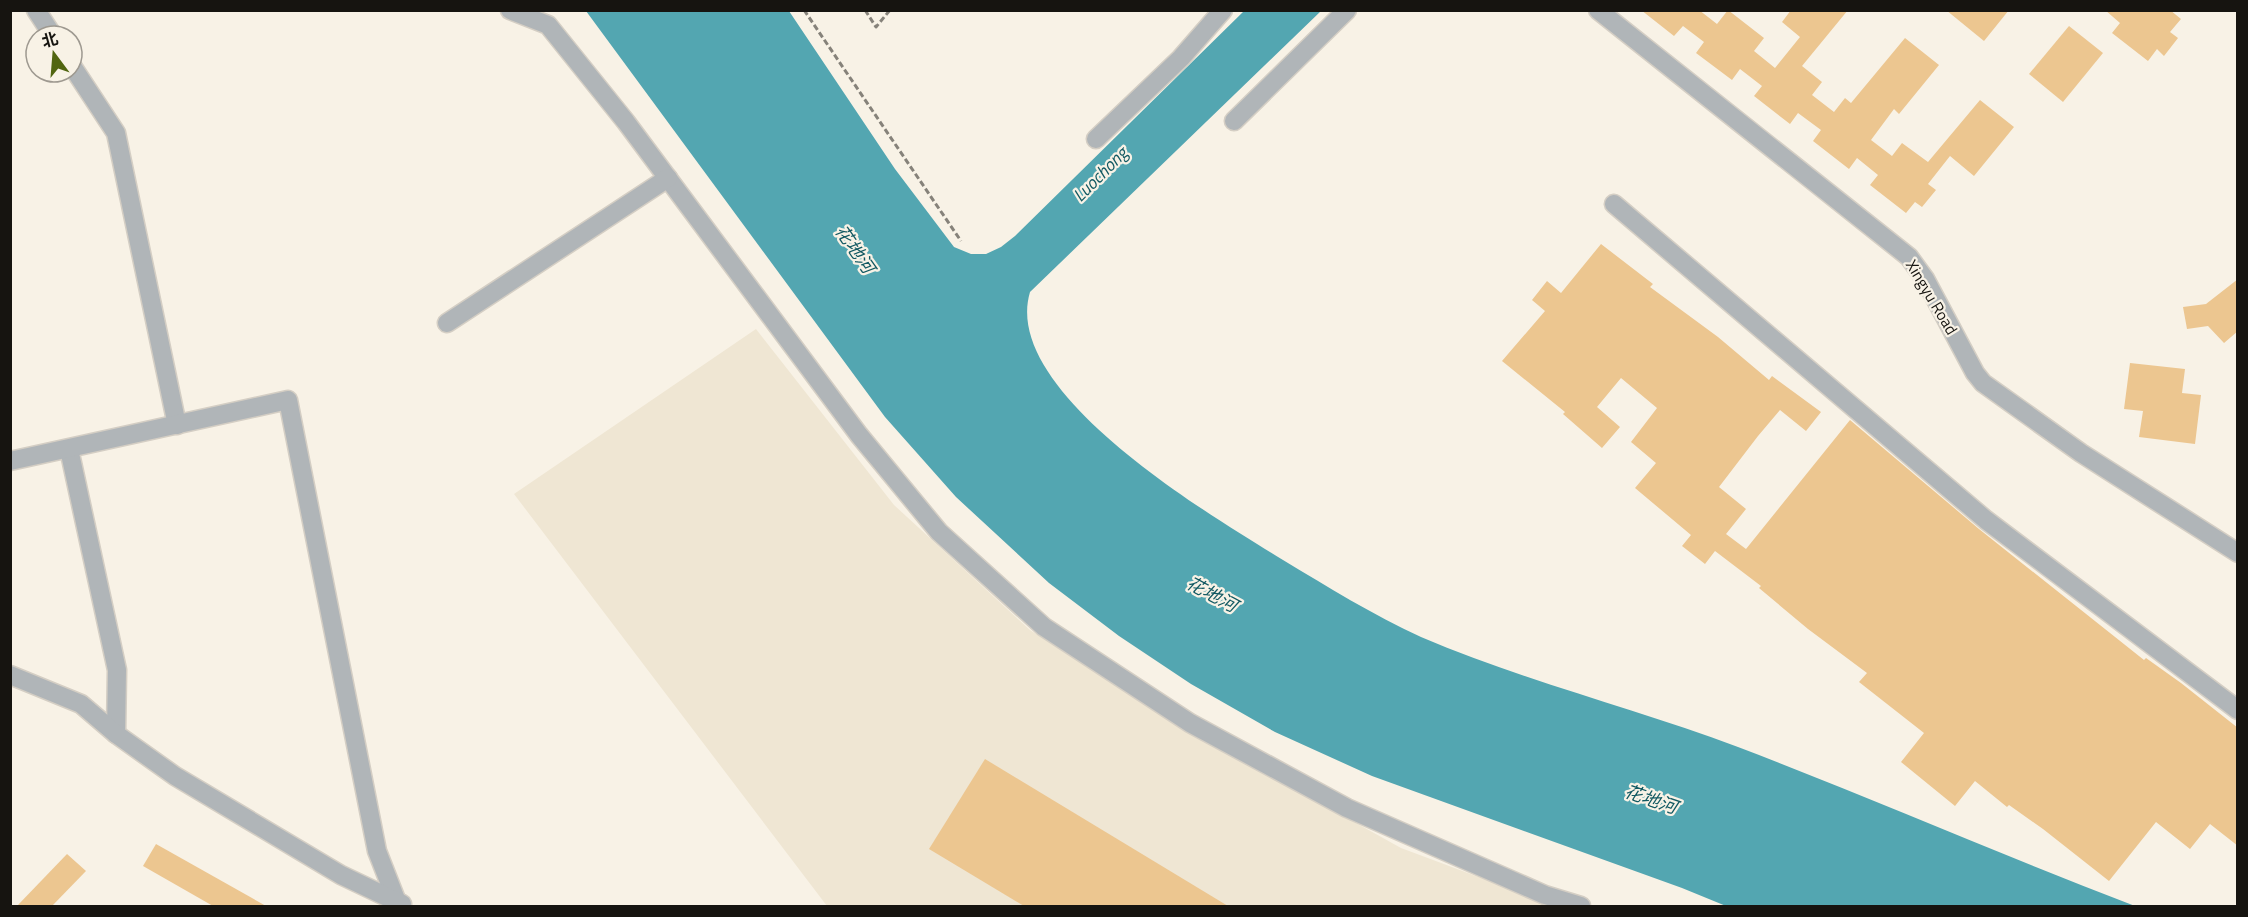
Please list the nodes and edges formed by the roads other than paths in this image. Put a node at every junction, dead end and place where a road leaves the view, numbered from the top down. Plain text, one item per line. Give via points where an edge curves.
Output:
1 (36, 10) edge
2 (510, 10) edge
3 (1223, 10) edge
4 (1347, 10) edge
5 (1598, 10) edge
6 (45, 24) edge
7 (84, 84) edge
8 (1234, 121) dead end
9 (1096, 139) dead end
10 (668, 178) junction
11 (1614, 204) dead end
12 (447, 323) dead end
13 (177, 424) junction
14 (69, 449) junction
15 (10, 461) edge
16 (2238, 553) edge
17 (10, 675) edge
18 (2238, 710) edge
19 (116, 734) junction
20 (1545, 895) junction
21 (402, 904) edge
22 (1529, 906) edge
23 (1581, 906) edge

1 - 6 street
2 - 10 street via 548,25
3 - 9 street via 1181,58
4 - 8 street
5 - 16 street, Xingyu Road via 1909,257 1983,383 2081,453
7 - 13 street via 116,133
10 - 12 street
10 - 20 street via 860,435 939,532 1044,627 1190,723 1347,808
11 - 18 street via 1986,520
13 - 14 street
13 - 21 street via 288,400 377,851
14 - 15 street
14 - 19 street via 117,670
17 - 19 street via 81,704
19 - 21 street via 175,776 341,875
20 - 22 street
20 - 23 street

